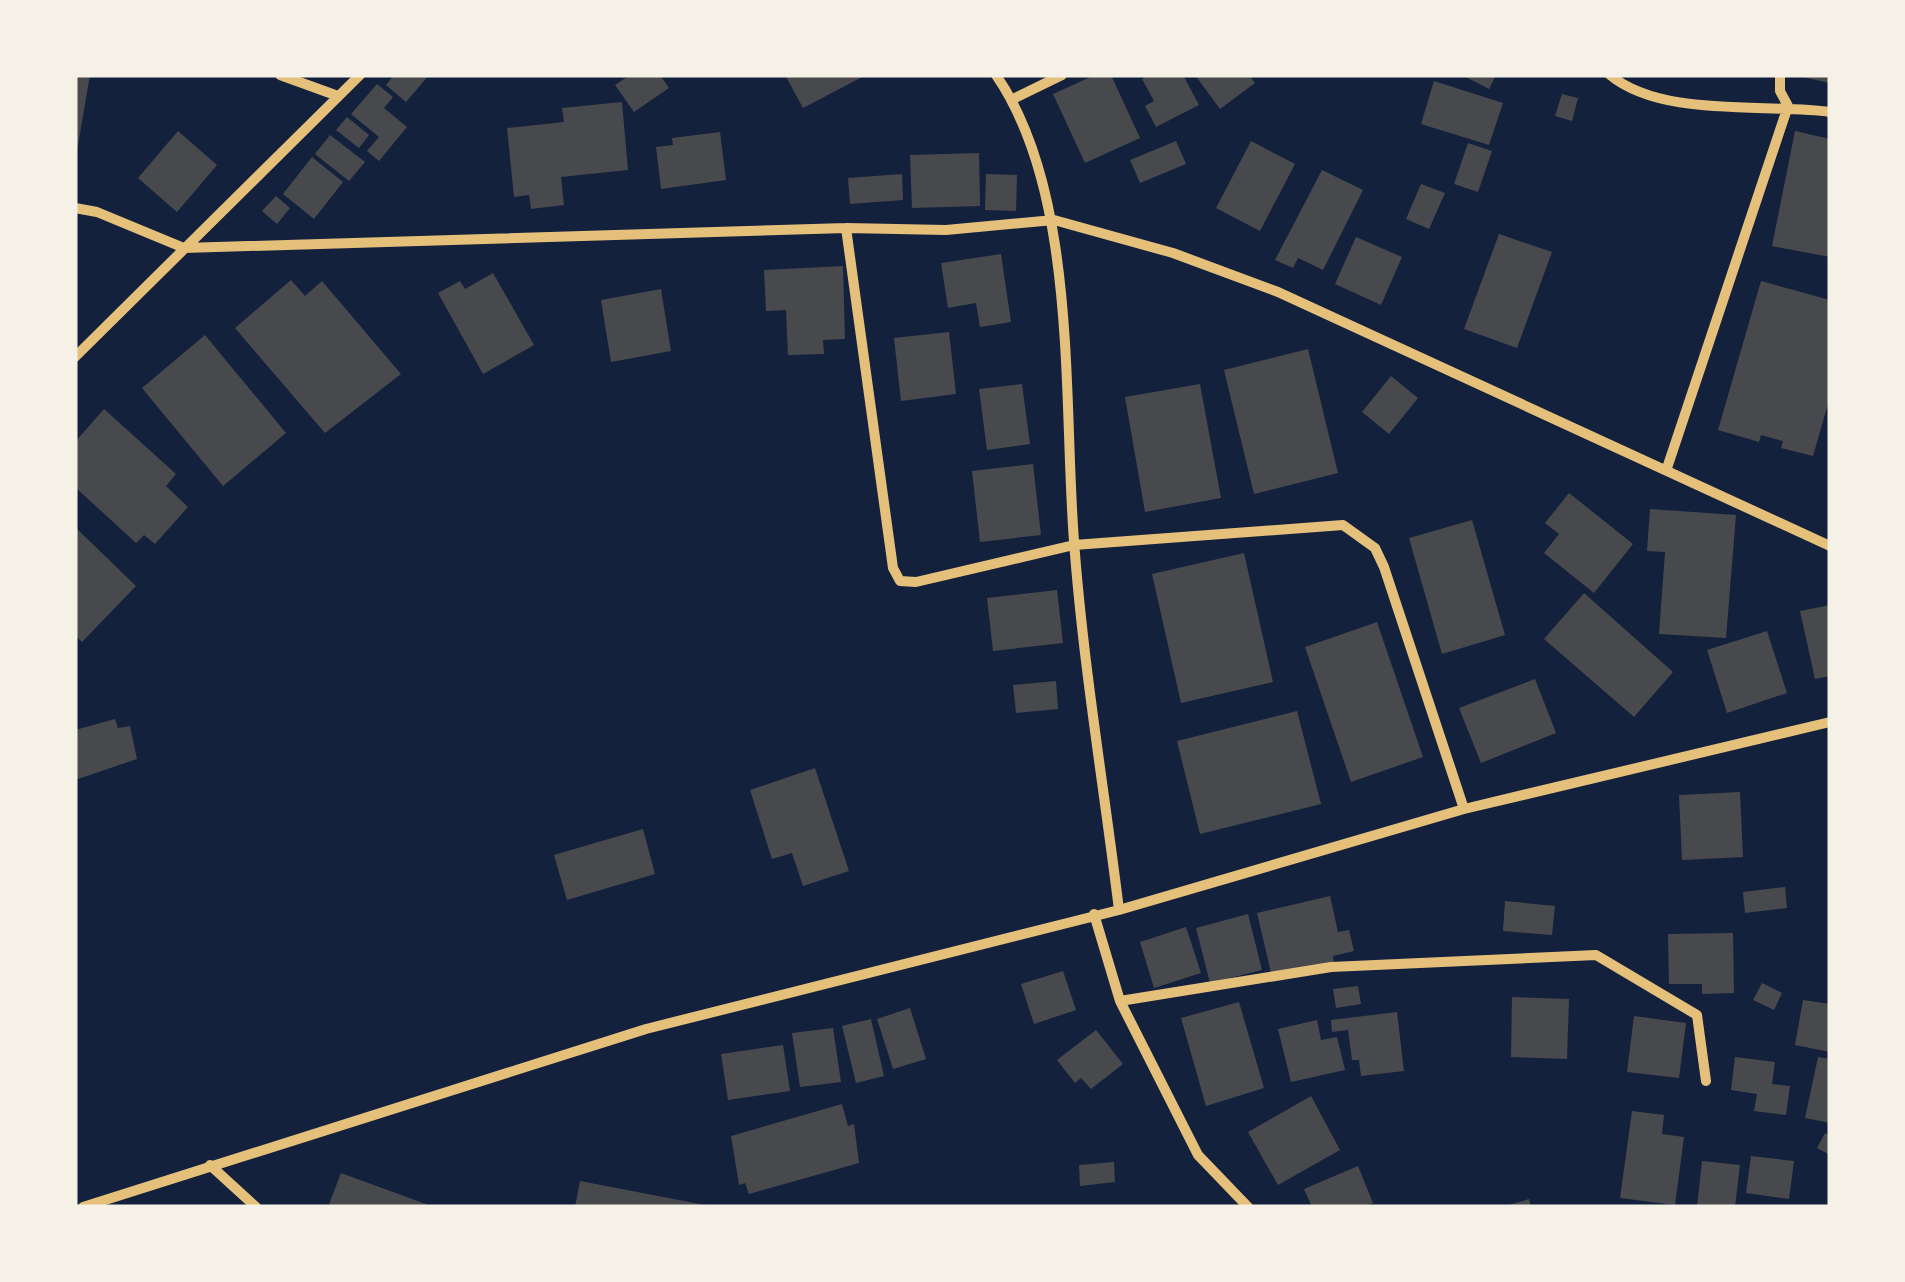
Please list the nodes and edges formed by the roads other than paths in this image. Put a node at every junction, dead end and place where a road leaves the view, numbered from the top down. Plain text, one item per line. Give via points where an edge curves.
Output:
1 (280, 75) edge
2 (360, 75) edge
3 (996, 75) edge
4 (1062, 75) edge
5 (1610, 75) edge
6 (1780, 75) edge
7 (338, 96) junction
8 (1013, 99) junction
9 (1788, 106) junction
10 (1830, 112) edge
11 (75, 208) edge
12 (1054, 220) junction
13 (846, 228) junction
14 (184, 248) junction
15 (75, 357) edge
16 (1667, 468) junction
17 (1074, 545) junction
18 (1830, 546) edge
19 (1830, 722) edge
20 (1464, 809) junction
21 (1119, 910) junction
22 (1094, 914) junction
23 (1120, 1001) junction
24 (1706, 1081) dead end
25 (210, 1165) junction
26 (83, 1207) edge
27 (256, 1207) edge
28 (1248, 1207) edge

1 - 7 street
2 - 7 street
3 - 8 street
4 - 8 street
5 - 9 street via 1629,91 1674,102
6 - 9 street
7 - 14 street
8 - 12 street
9 - 10 street
9 - 16 street
11 - 14 street
12 - 13 street via 946,230
12 - 16 street via 1278,292
12 - 17 street
13 - 14 street
13 - 17 street via 900,581
14 - 15 street
16 - 18 street
17 - 20 street via 1324,524 1362,534 1384,567
17 - 21 street
19 - 20 street
20 - 21 street
21 - 22 street
22 - 23 street
22 - 25 street via 646,1028
23 - 24 street via 1331,968 1596,954 1697,1016
23 - 28 street via 1198,1155
25 - 26 street
25 - 27 street

